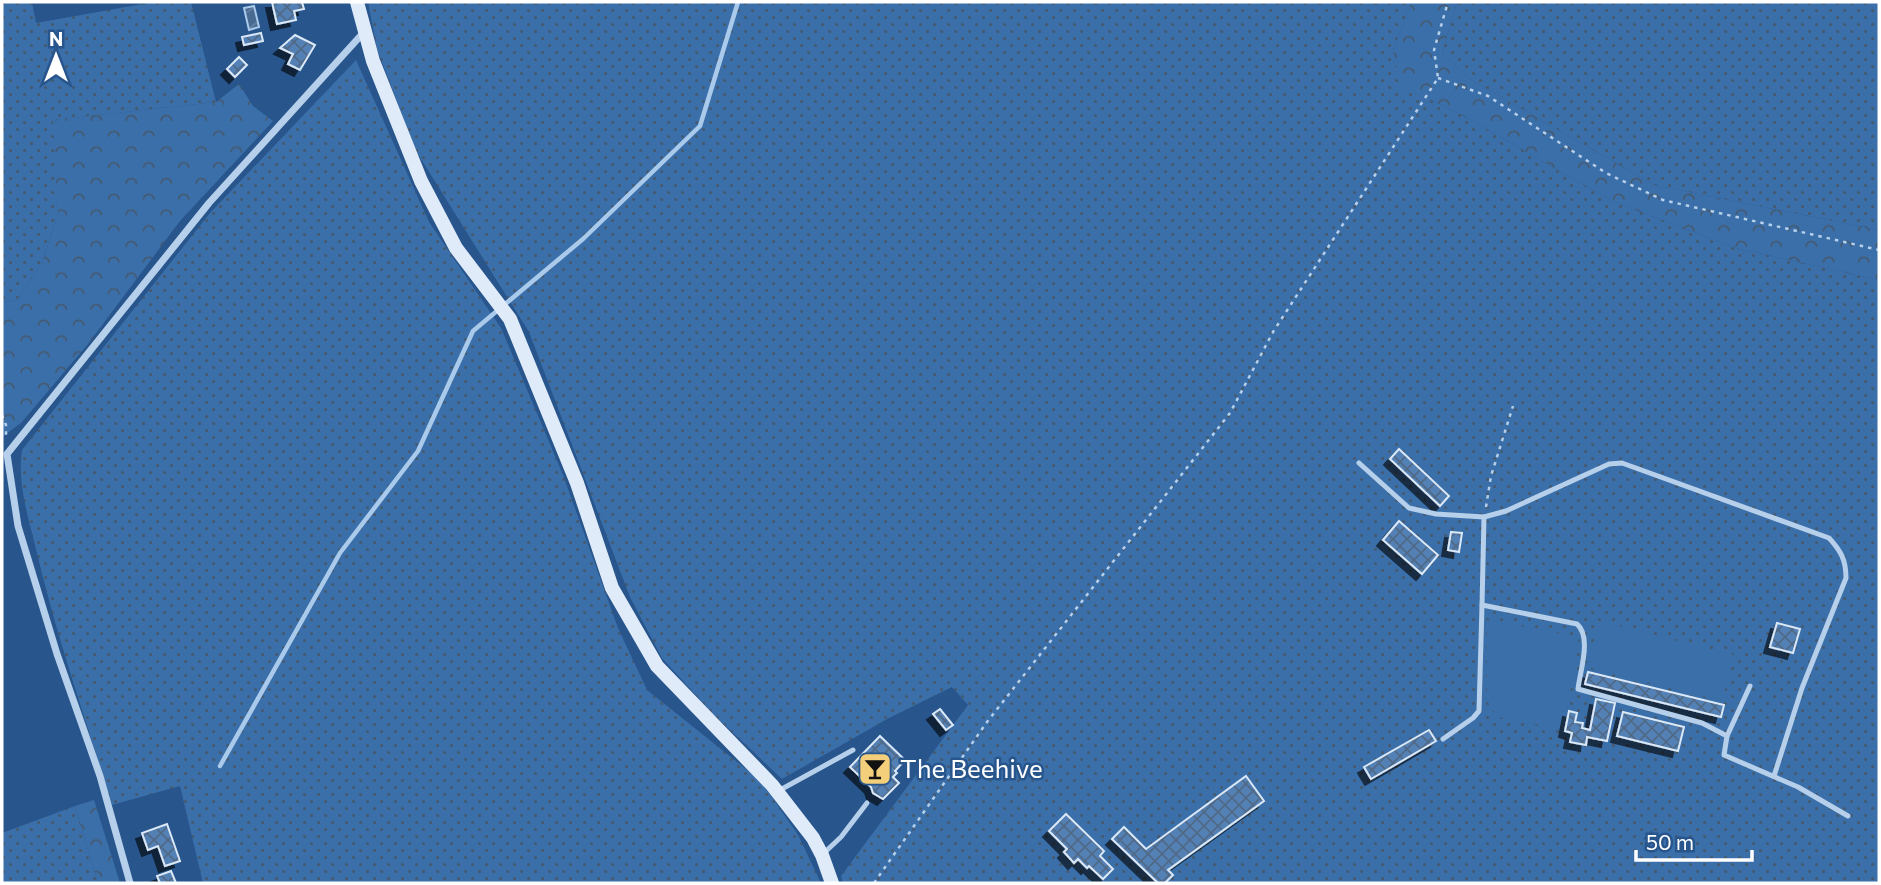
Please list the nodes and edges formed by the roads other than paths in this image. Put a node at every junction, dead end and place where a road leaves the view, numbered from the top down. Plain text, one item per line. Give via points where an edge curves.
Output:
1 (357, 2) edge
2 (364, 32) junction
3 (1359, 463) dead end
4 (1484, 517) junction
5 (1482, 605) junction
6 (1749, 686) dead end
7 (1727, 736) junction
8 (1443, 739) dead end
9 (853, 750) dead end
10 (1774, 776) junction
11 (777, 792) junction
12 (867, 803) dead end
13 (1848, 816) dead end
14 (822, 855) junction
15 (130, 883) edge
16 (832, 883) edge

1 - 2 street
2 - 11 street via 421,181 456,248 510,319 577,484 612,588 657,666
2 - 15 street via 209,202 7,454 18,526
3 - 4 lane via 1409,508
4 - 5 lane
4 - 10 lane via 1609,464 1622,463 1829,538 1841,551 1846,578 1802,688
5 - 7 lane via 1577,624 1585,636 1578,689 1702,723
5 - 8 lane via 1479,711
6 - 7 lane
7 - 10 lane via 1724,755
9 - 11 lane
10 - 13 lane
11 - 14 street
12 - 14 lane
14 - 16 street

